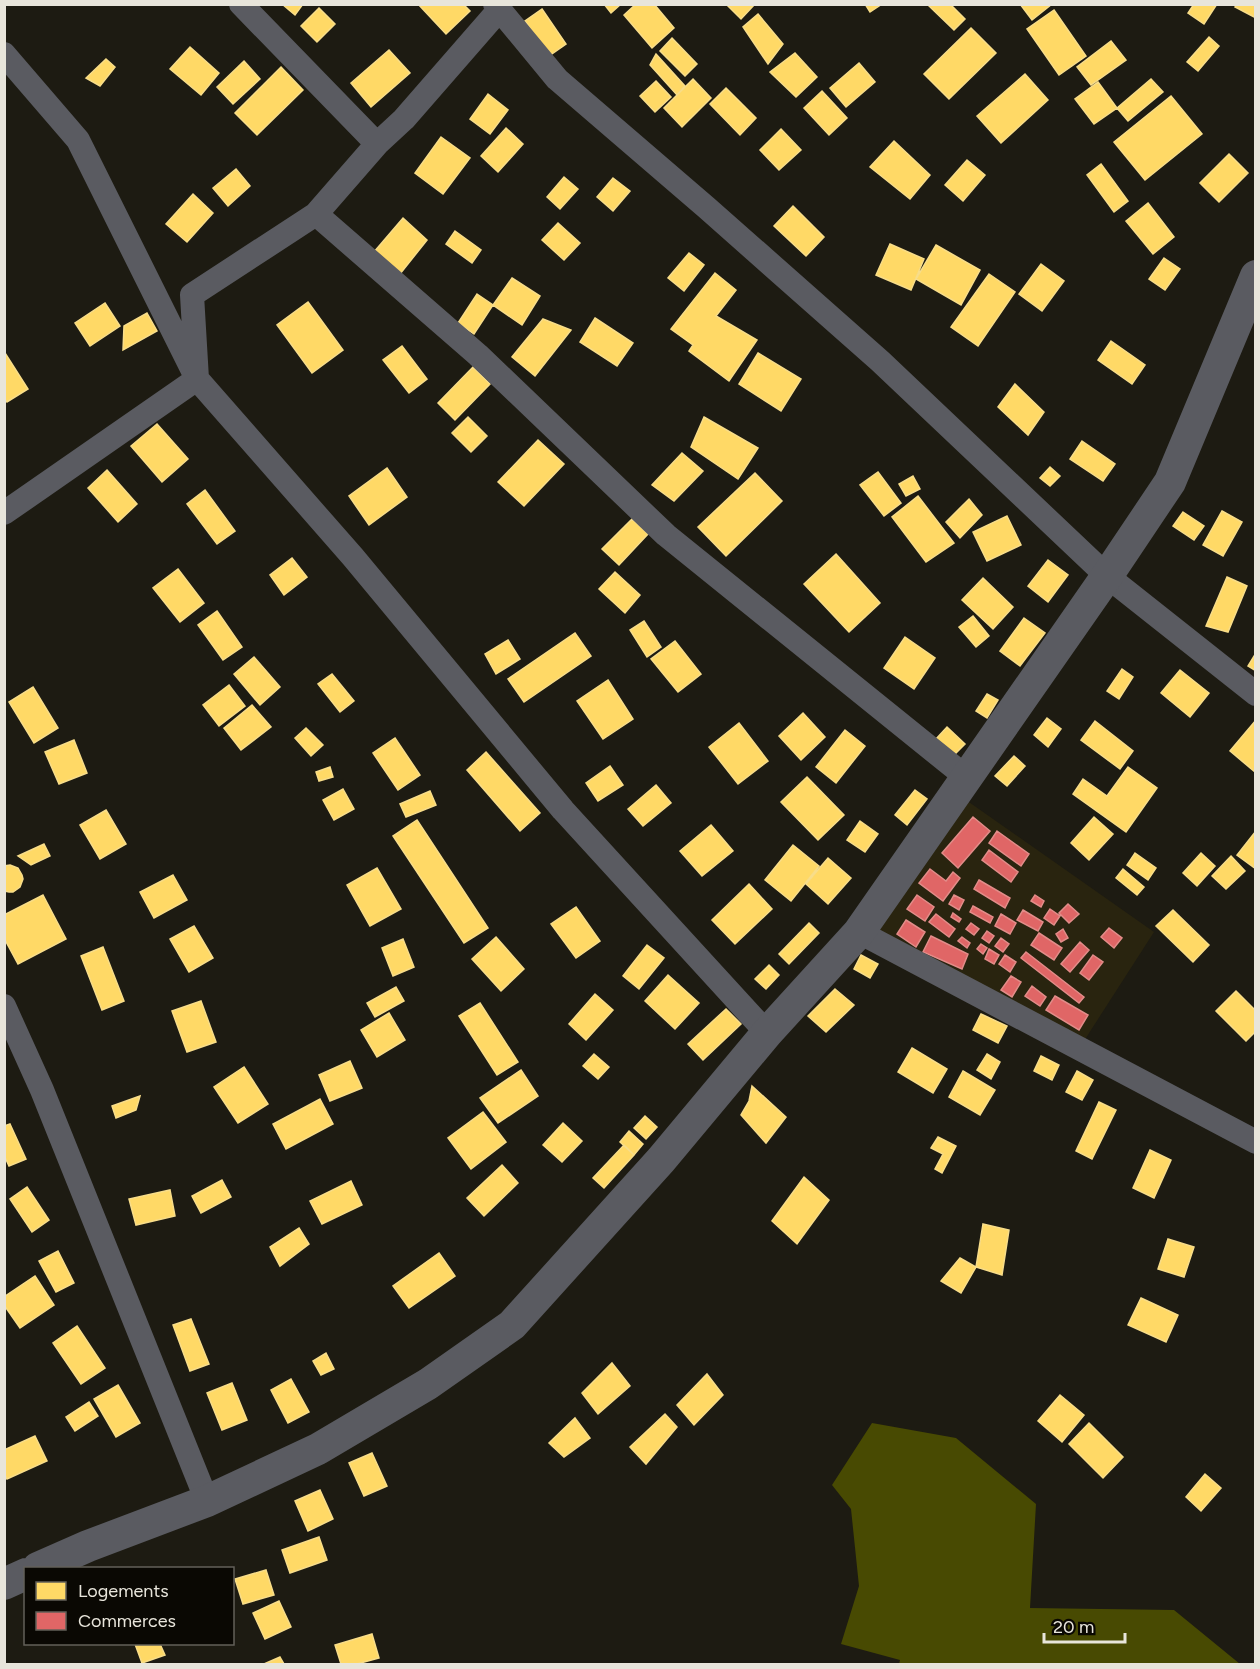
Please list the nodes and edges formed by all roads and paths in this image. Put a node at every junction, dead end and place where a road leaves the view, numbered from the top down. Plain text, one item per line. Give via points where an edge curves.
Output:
1 (241, 4) edge
2 (497, 7) edge
3 (4, 54) edge
4 (377, 144) junction
5 (316, 214) junction
6 (1256, 276) edge
7 (197, 379) junction
8 (4, 513) edge
9 (1107, 576) junction
10 (1256, 694) edge
11 (966, 777) junction
12 (860, 932) junction
13 (4, 1006) edge
14 (767, 1033) junction
15 (1256, 1142) edge
16 (207, 1501) junction
17 (42, 1567) edge
18 (24, 1575) edge
19 (4, 1584) edge

1 - 4 street
2 - 4 street via 404,119
2 - 9 street via 557,79 880,362
3 - 7 street via 78,140
4 - 5 street
5 - 7 street via 192,296
5 - 11 street via 478,356 666,535
6 - 9 street via 1170,482
7 - 8 street
7 - 14 street via 353,556 563,810
9 - 10 street
9 - 11 street
11 - 12 street
12 - 14 street
12 - 15 street
13 - 16 street via 42,1090
14 - 16 street via 661,1160 512,1325 429,1384 318,1449
16 - 17 street
18 - 19 street

